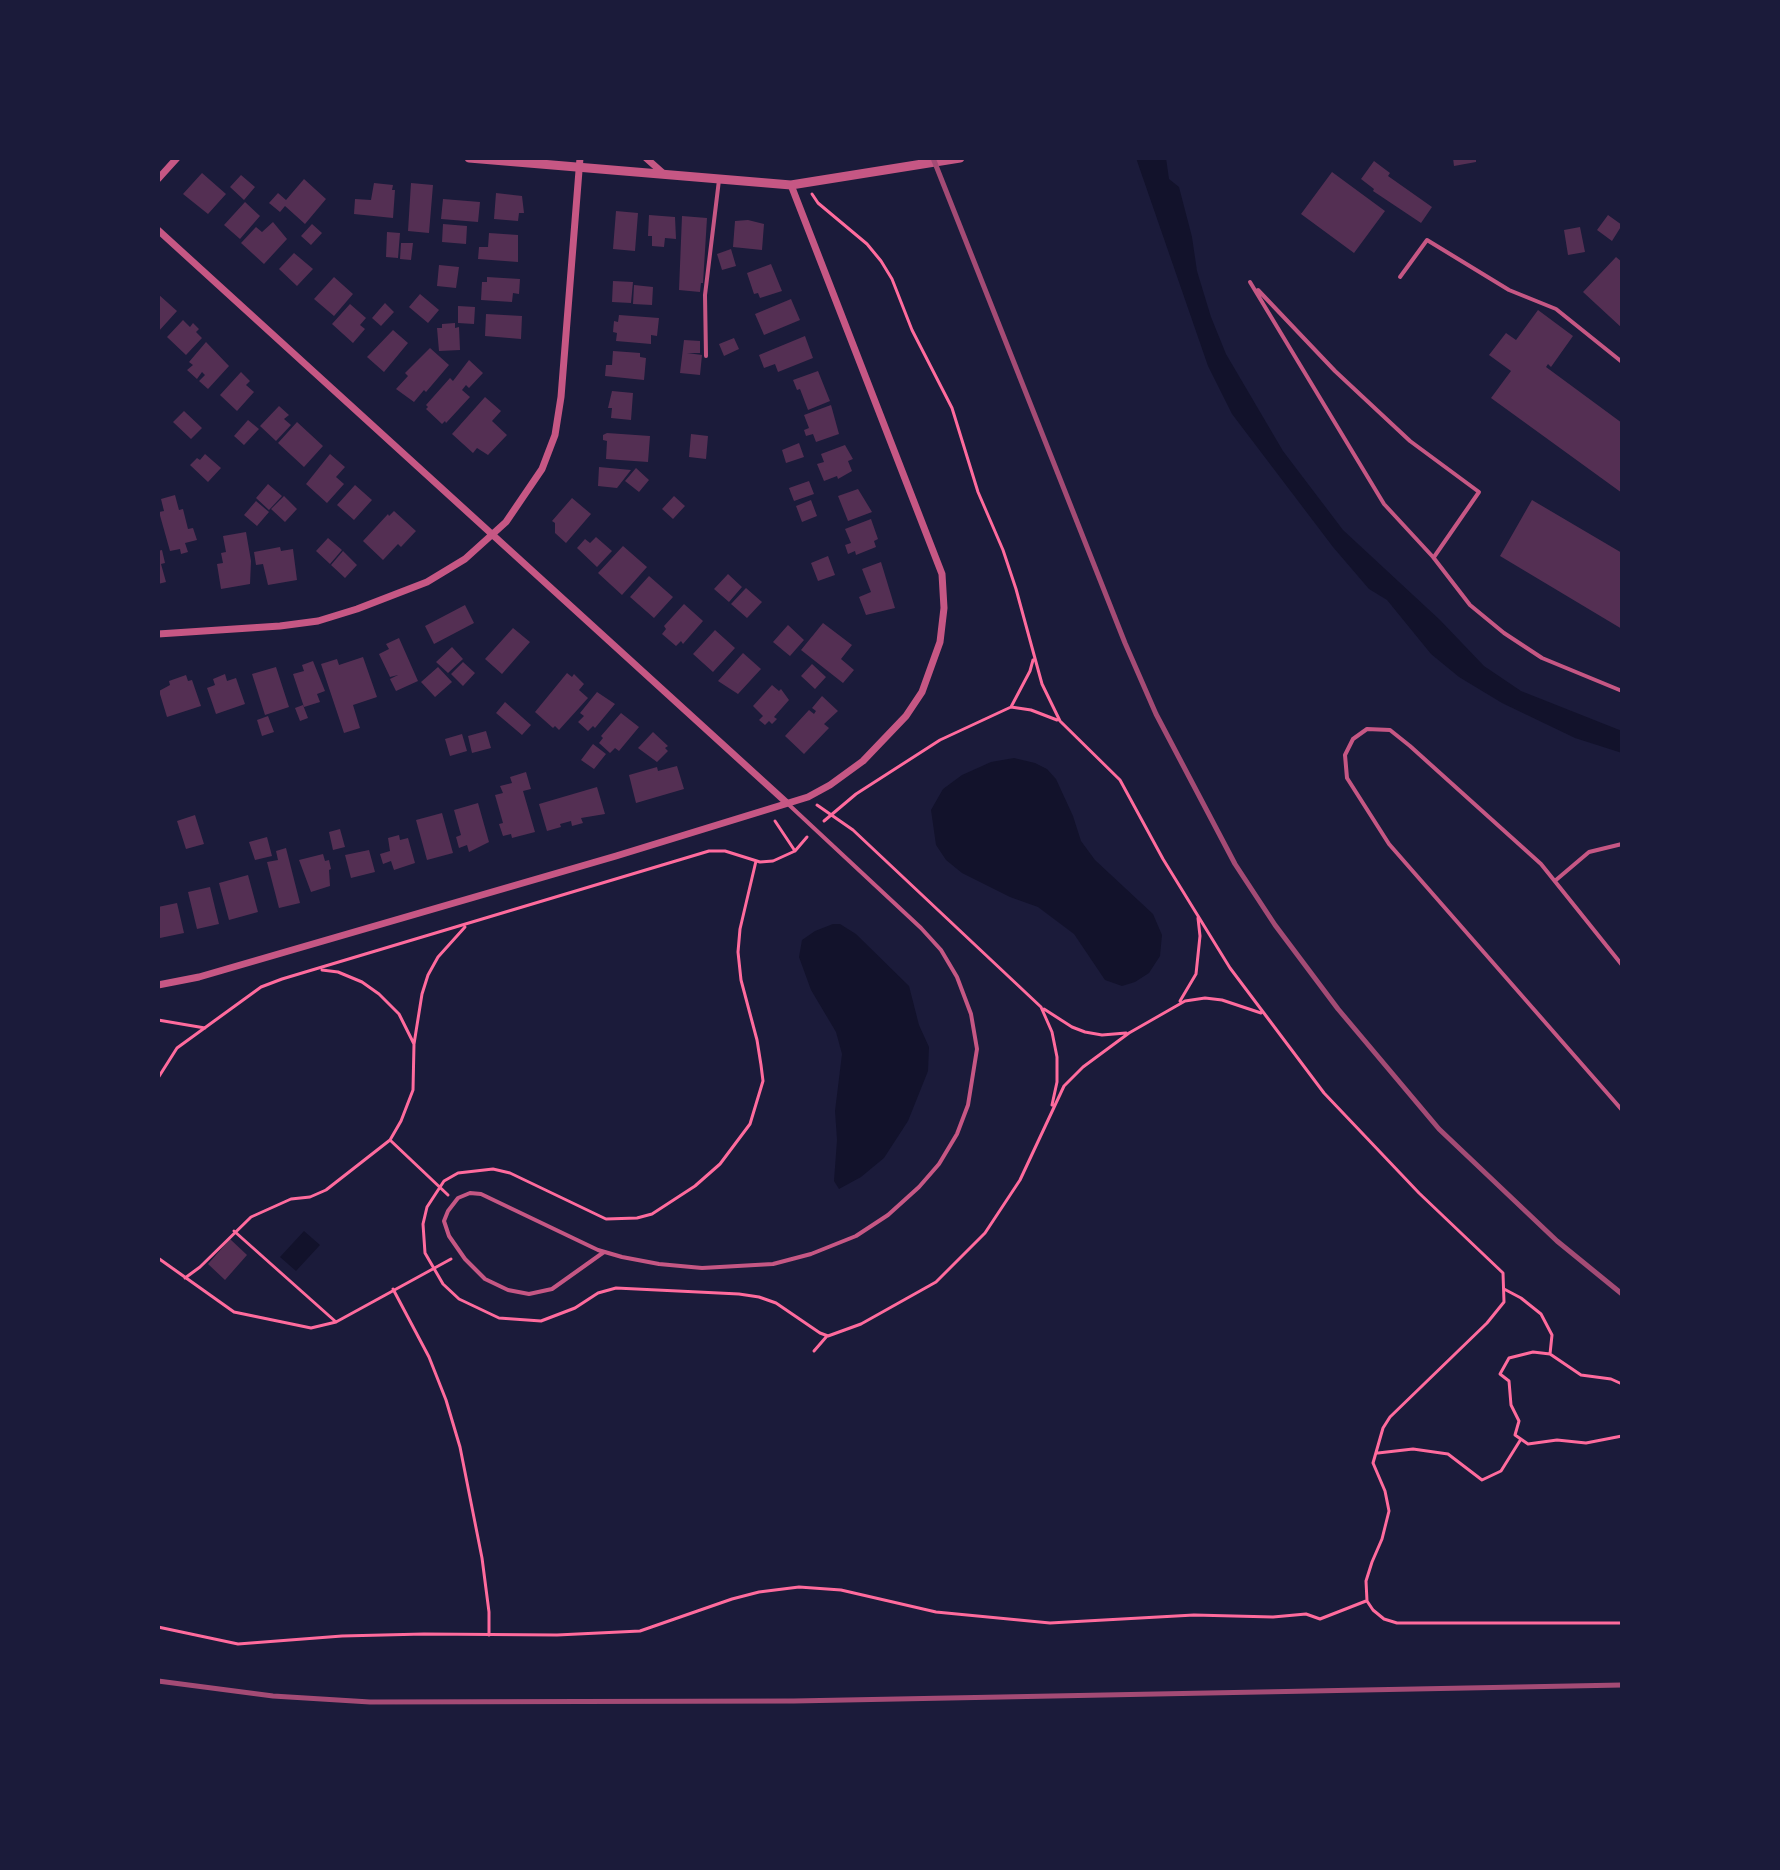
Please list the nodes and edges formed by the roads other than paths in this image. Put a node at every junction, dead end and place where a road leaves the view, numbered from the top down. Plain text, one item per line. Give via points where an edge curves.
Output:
1 (177, 158) edge
2 (469, 158) edge
3 (646, 158) edge
4 (960, 158) edge
5 (579, 163) edge
6 (664, 174) junction
7 (158, 179) edge
8 (719, 180) junction
9 (791, 185) junction
10 (158, 230) edge
11 (1400, 277) dead end
12 (706, 356) dead end
13 (1622, 362) edge
14 (492, 536) junction
15 (1433, 557) junction
16 (158, 634) edge
17 (1622, 691) edge
18 (787, 803) junction
19 (1622, 844) edge
20 (1555, 881) junction
21 (1622, 965) edge
22 (158, 985) edge
23 (1622, 1110) edge
24 (604, 1252) junction

1 - 7 street
2 - 5 street
3 - 6 street
4 - 9 street
5 - 6 street
5 - 14 street via 555,435 542,469
6 - 8 street
8 - 9 street
8 - 12 lane via 705,295
9 - 18 street via 942,574 944,608 929,674 899,725 830,785
10 - 14 street
11 - 13 lane via 1427,240 1509,290 1556,309
14 - 16 street via 427,582 318,621
14 - 18 street
15 - 15 lane via 1479,492 1410,441 1250,282 1384,504
15 - 17 lane via 1470,605 1504,633 1542,658
18 - 22 street
18 - 24 lane via 921,928 957,977 977,1049 968,1105 957,1134 939,1164 888,1215 856,1236 811,1254 773,1264 702,1268
19 - 20 lane via 1589,852
20 - 21 lane
20 - 23 lane via 1390,730 1367,729 1353,739 1345,755 1347,778 1389,844
24 - 24 lane via 481,1194 470,1193 455,1202 444,1221 461,1254 485,1279 508,1290 529,1294 552,1289

